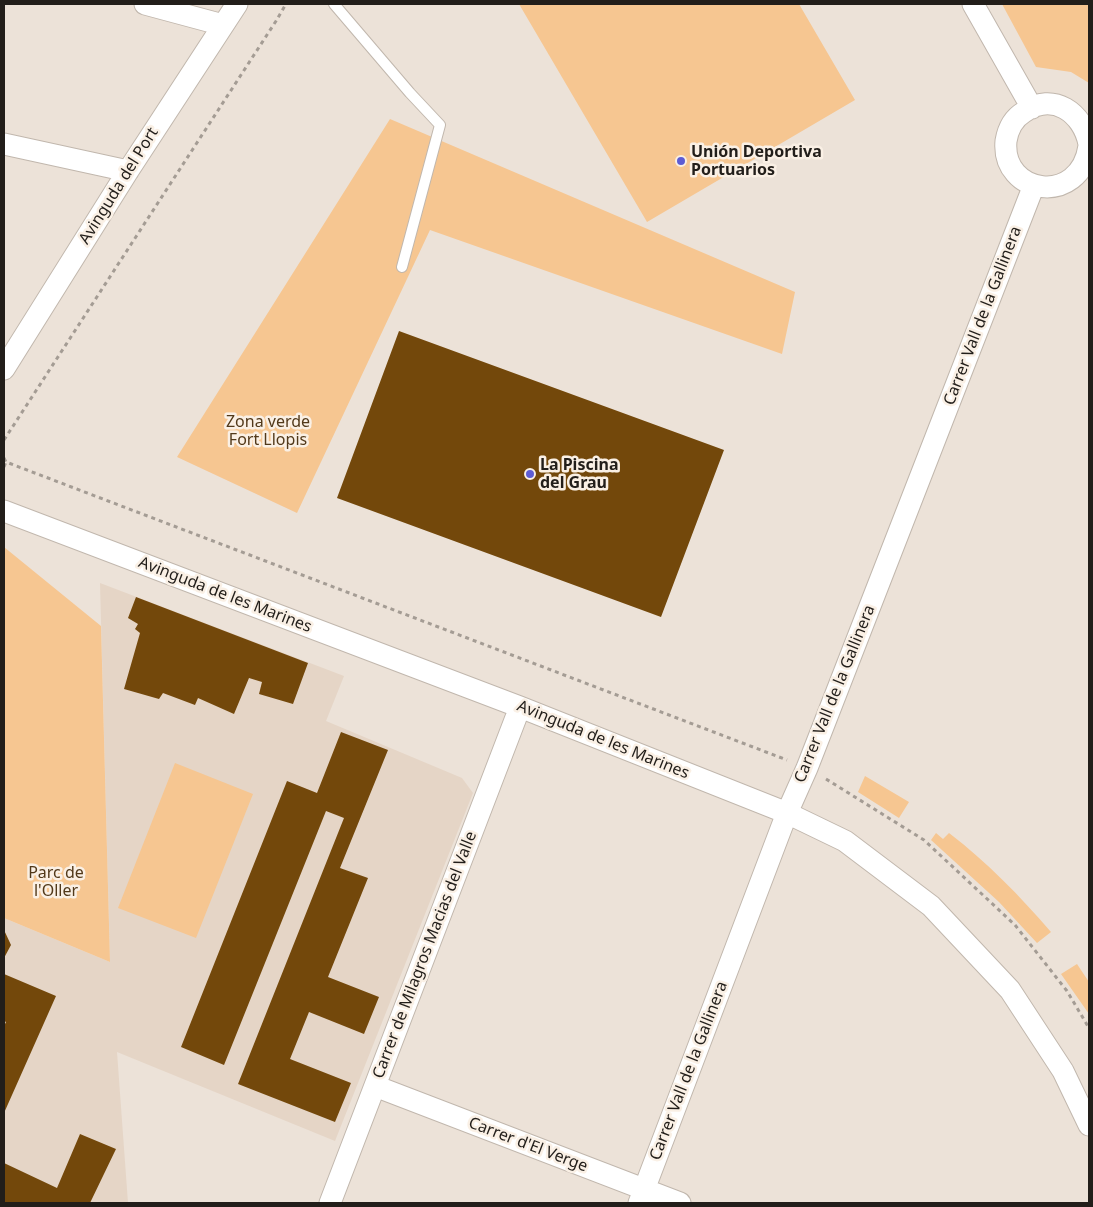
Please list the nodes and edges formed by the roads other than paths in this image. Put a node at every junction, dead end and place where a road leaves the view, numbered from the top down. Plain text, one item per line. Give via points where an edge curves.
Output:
1 (145, 4) edge
2 (237, 4) edge
3 (334, 4) edge
4 (973, 4) edge
5 (223, 25) junction
6 (1032, 108) junction
7 (4, 144) edge
8 (1089, 145) edge
9 (128, 171) junction
10 (1034, 185) junction
11 (402, 267) dead end
12 (4, 369) edge
13 (4, 511) edge
14 (520, 707) junction
15 (787, 813) junction
16 (375, 1086) junction
17 (1089, 1125) edge
18 (642, 1196) edge
19 (330, 1203) edge
20 (680, 1203) edge

1 - 5 street
2 - 5 street, Avinguda del Port
3 - 11 lane via 440,124
4 - 6 street
5 - 9 street, Avinguda del Port
6 - 8 street via 1058,105 1070,111 1087,132
6 - 10 street via 1023,112 1010,128 1006,147 1007,157 1017,174
7 - 9 street
8 - 10 street via 1081,170 1072,179 1060,186
9 - 12 street, Avinguda del Port
10 - 15 street, Carrer Vall de la Gallinera
13 - 14 street, Avinguda de les Marines
14 - 15 street, Avinguda de les Marines
14 - 16 street, Carrer de Milagros Macias del Valle
15 - 17 street, Avinguda de les Marines via 845,841 931,906 1010,990 1063,1071
15 - 18 street, Carrer Vall de la Gallinera
16 - 18 street, Carrer d'El Verge
16 - 19 street, Carrer de Milagros Macias del Valle
18 - 20 street, Carrer d'El Verge

